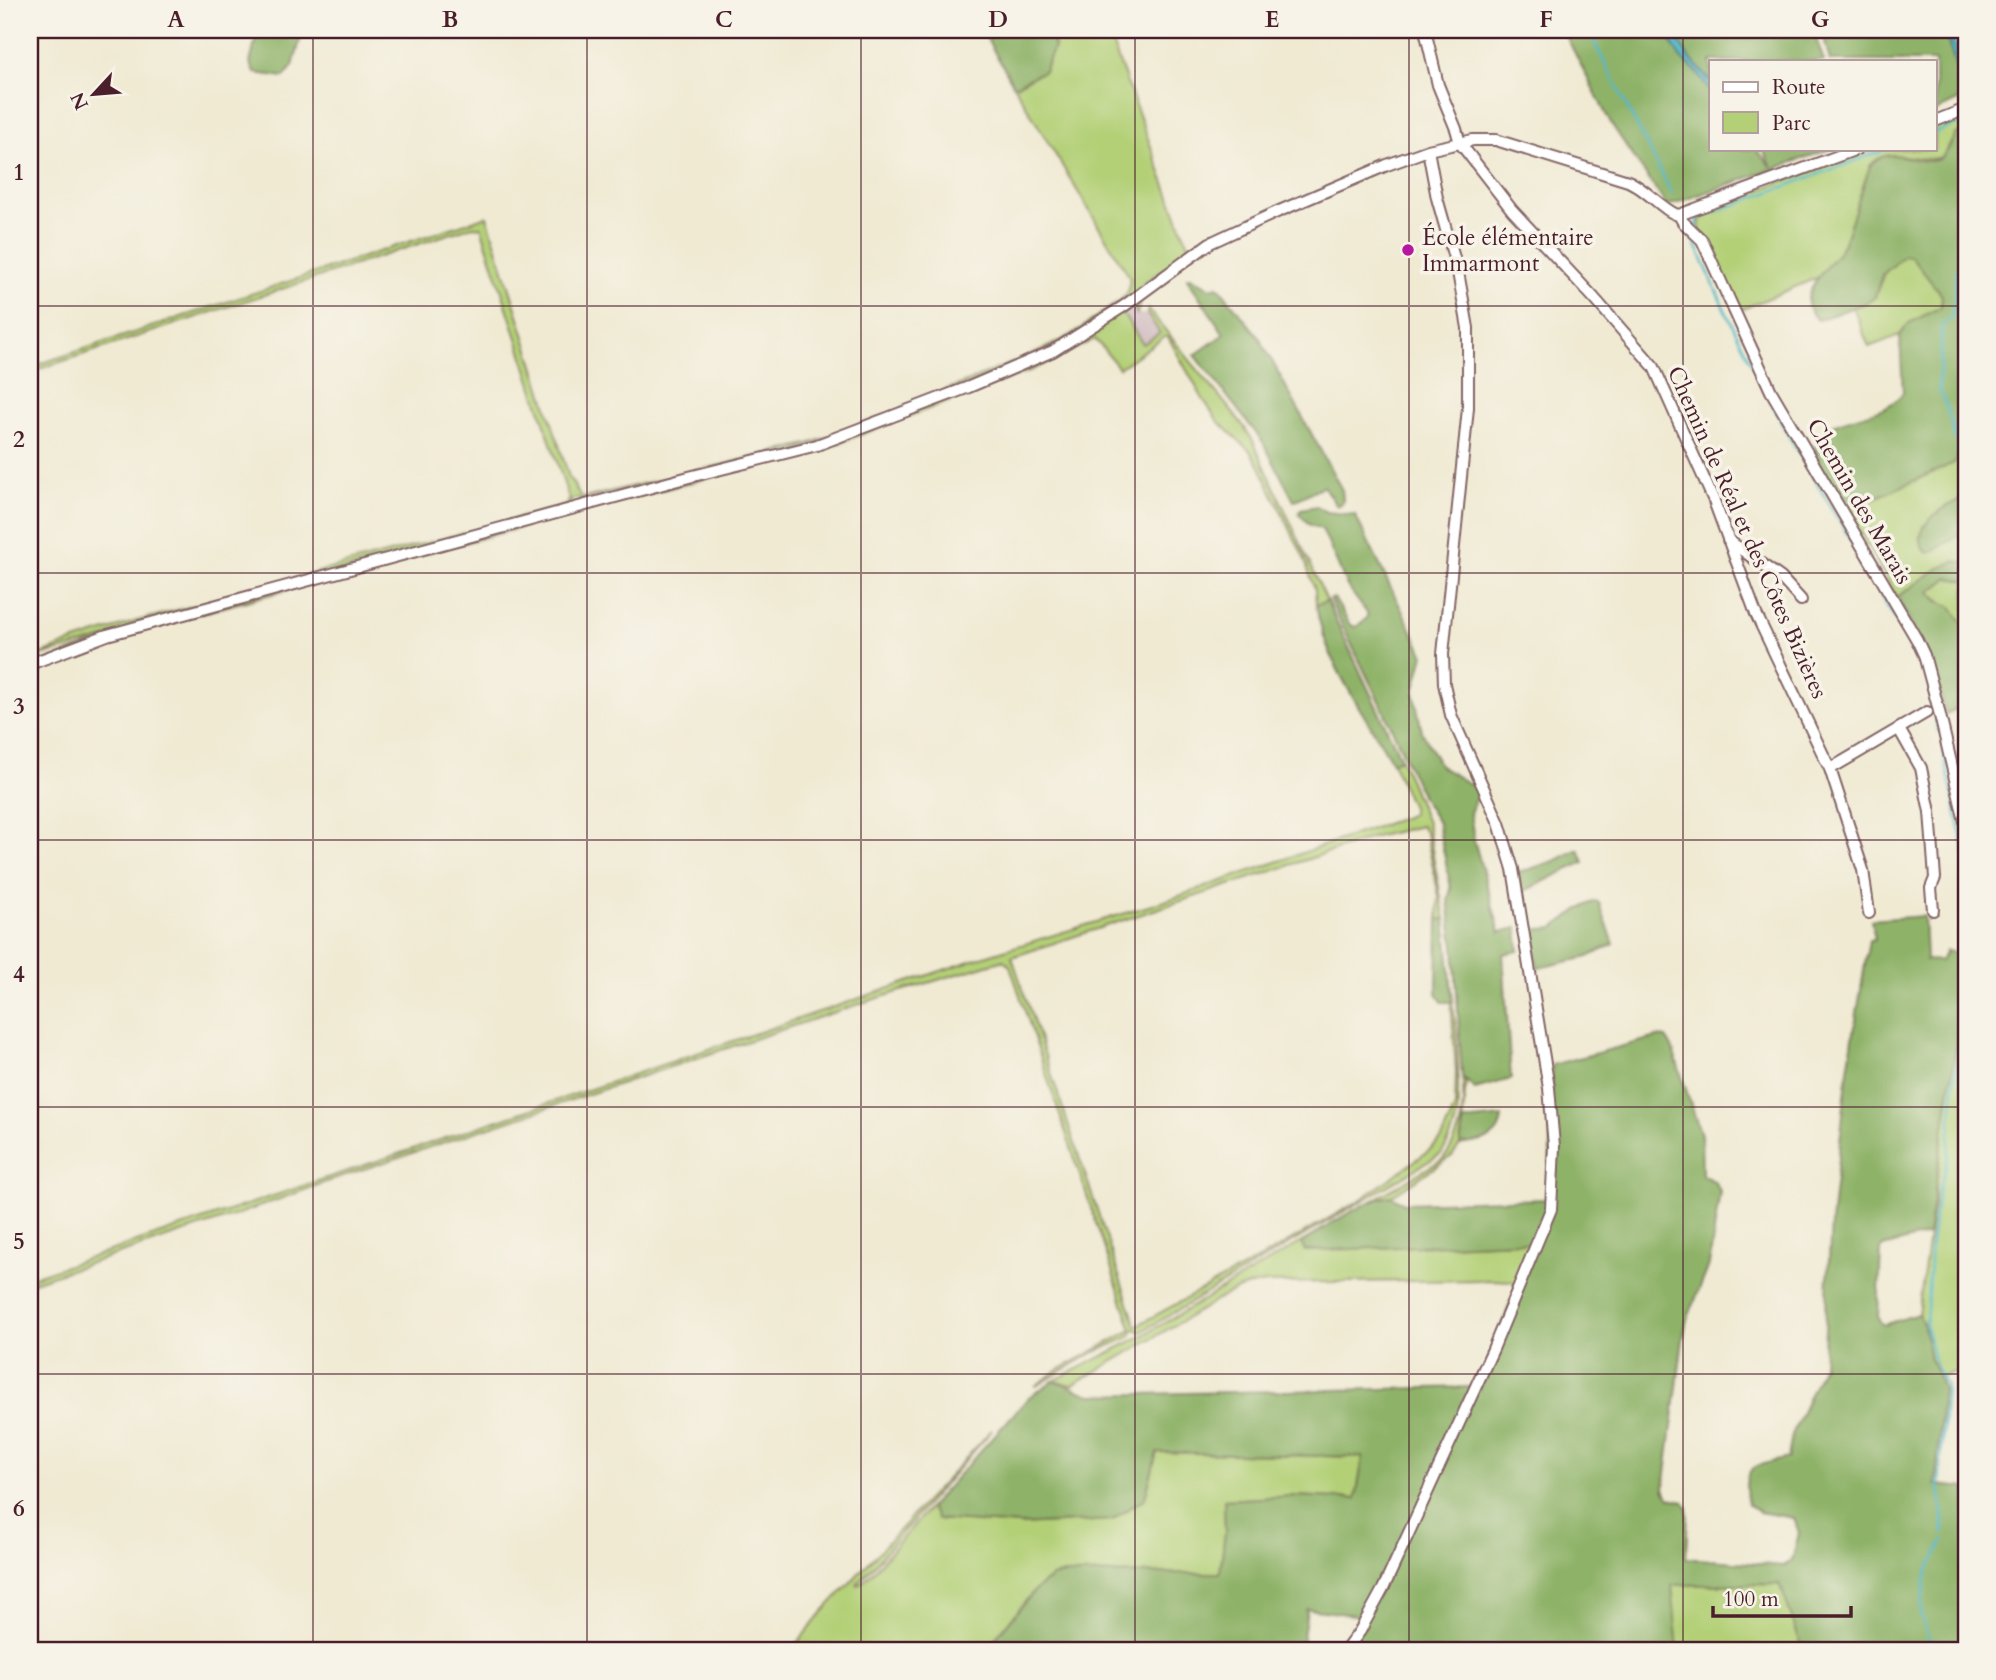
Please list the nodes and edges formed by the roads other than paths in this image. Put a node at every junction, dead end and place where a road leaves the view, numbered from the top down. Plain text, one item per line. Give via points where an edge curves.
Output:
1 (1425, 30) edge
2 (1966, 109) edge
3 (1937, 120) edge
4 (1460, 143) junction
5 (1428, 150) junction
6 (1854, 150) edge
7 (1679, 215) junction
8 (1728, 540) junction
9 (1801, 600) dead end
10 (30, 664) edge
11 (1927, 712) dead end
12 (1899, 729) junction
13 (1830, 769) junction
14 (1966, 826) edge
15 (1933, 911) dead end
16 (1869, 913) dead end
17 (1346, 1650) edge

1 - 4 street, Chemin de Réal et des Côtes Bizières via 1438,85
2 - 3 street
4 - 5 street, Chemin des Marais
4 - 7 street, Chemin des Marais via 1487,138 1615,177 1638,185 1672,215
4 - 8 street, Chemin de Réal et des Côtes Bizières via 1512,210 1654,367
5 - 10 street, Chemin des Marais via 1210,243 1053,351 817,445 170,617
5 - 17 street via 1468,328 1468,408 1443,654 1444,684 1451,715 1499,823 1513,869 1549,1088 1554,1146 1551,1209 1493,1349 1383,1589
6 - 7 street
7 - 14 street, Chemin des Marais via 1702,240 1771,391 1917,640
8 - 9 street via 1781,578
8 - 13 street, Chemin de Réal et des Côtes Bizières via 1756,614
11 - 12 street
12 - 13 street
12 - 15 street via 1921,768 1930,811
13 - 16 street, Chemin de Réal et des Côtes Bizières via 1863,870

